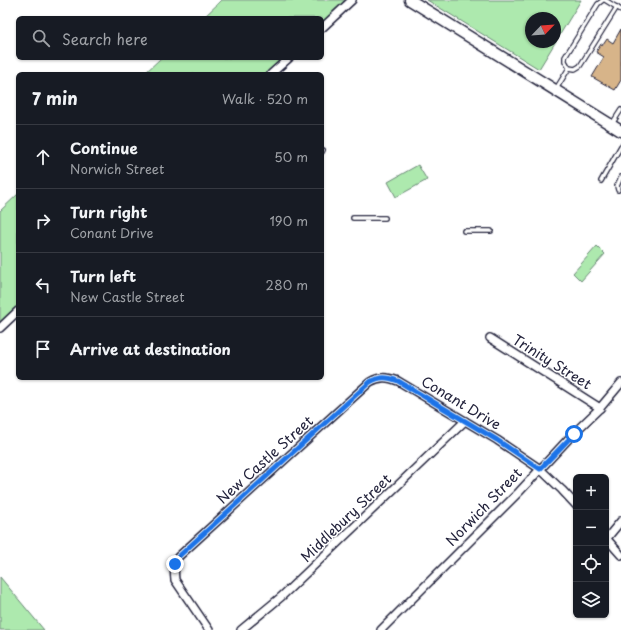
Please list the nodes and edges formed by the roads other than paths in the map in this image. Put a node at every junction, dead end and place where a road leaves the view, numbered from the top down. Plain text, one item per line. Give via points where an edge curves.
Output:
1 (352, 0) edge
2 (410, 0) edge
3 (604, 0) edge
4 (617, 7) junction
5 (621, 10) edge
6 (324, 26) edge
7 (287, 60) edge
8 (569, 68) junction
9 (273, 72) edge
10 (555, 90) junction
11 (621, 110) edge
12 (612, 125) junction
13 (621, 131) edge
14 (621, 146) edge
15 (621, 177) edge
16 (601, 181) dead end
17 (618, 190) dead end
18 (353, 218) dead end
19 (386, 218) dead end
20 (464, 231) dead end
21 (492, 231) dead end
22 (16, 313) edge
23 (0, 328) edge
24 (490, 338) dead end
25 (384, 377) joint
26 (621, 383) edge
27 (600, 408) junction
28 (465, 421) junction
29 (540, 469) junction
30 (573, 502) edge
31 (621, 521) edge
32 (609, 535) edge
33 (609, 541) edge
34 (621, 555) edge
35 (209, 630) edge
36 (241, 630) edge
37 (381, 630) edge

1 - 6 street
2 - 10 main road
3 - 4 lane
3 - 8 lane via 598,4 565,57
4 - 5 lane
4 - 8 lane via 580,66 575,69
7 - 9 street
8 - 10 lane
10 - 12 main road
11 - 12 lane
12 - 13 main road
14 - 16 lane
15 - 17 lane
18 - 19 lane
20 - 21 lane
22 - 23 street
24 - 27 street, Trinity Street
25 - 28 street, Conant Drive via 398,381
25 - 35 street, New Castle Street via 370,382 178,557 175,564 175,580
26 - 27 street, Norwich Street
27 - 29 street, Norwich Street
28 - 29 street, Conant Drive
28 - 36 street, Middlebury Street via 281,597
29 - 30 street, Conant Drive
29 - 37 street, Norwich Street
31 - 32 street
33 - 34 street

